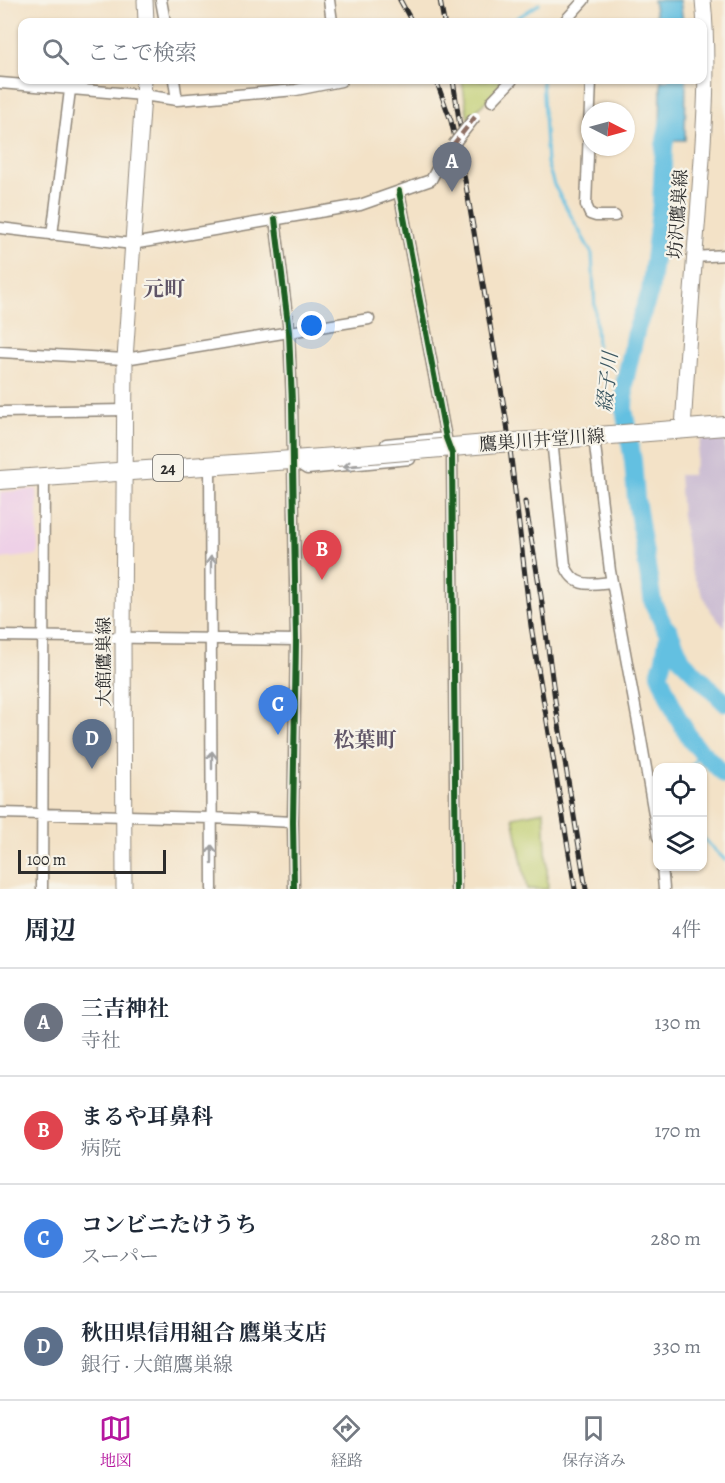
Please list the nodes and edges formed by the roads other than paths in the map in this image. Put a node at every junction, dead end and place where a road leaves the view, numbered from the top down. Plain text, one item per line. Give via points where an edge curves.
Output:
1 (145, 0) edge
2 (161, 0) edge
3 (329, 0) edge
4 (584, 0) edge
5 (703, 0) edge
6 (146, 18) edge
7 (164, 18) edge
8 (331, 18) edge
9 (568, 18) edge
10 (705, 18) edge
11 (0, 83) edge
12 (144, 84) edge
13 (175, 84) edge
14 (508, 84) edge
15 (591, 84) edge
16 (706, 84) edge
17 (295, 85) edge
18 (70, 90) junction
19 (143, 95) junction
20 (177, 100) junction
21 (492, 101) dead end
22 (475, 117) dead end
23 (453, 145) dead end
24 (439, 165) dead end
25 (399, 191) junction
26 (615, 216) dead end
27 (274, 219) junction
28 (0, 228) edge
29 (52, 235) junction
30 (132, 244) junction
31 (725, 255) edge
32 (695, 257) junction
33 (369, 319) dead end
34 (290, 332) junction
35 (0, 352) edge
36 (125, 359) junction
37 (126, 410) junction
38 (0, 412) edge
39 (725, 426) edge
40 (683, 430) junction
41 (598, 436) junction
42 (446, 438) junction
43 (550, 445) junction
44 (452, 454) junction
45 (294, 460) junction
46 (210, 465) junction
47 (124, 471) junction
48 (44, 477) junction
49 (0, 480) edge
50 (611, 582) junction
51 (0, 636) edge
52 (44, 636) junction
53 (123, 637) junction
54 (211, 639) junction
55 (296, 640) junction
56 (0, 813) edge
57 (42, 813) junction
58 (124, 816) junction
59 (654, 817) edge
60 (212, 818) junction
61 (293, 822) junction
62 (662, 871) edge
63 (42, 889) edge
64 (124, 889) edge
65 (212, 889) edge
66 (294, 889) edge
67 (456, 889) edge
68 (664, 889) edge

1 - 6 main road
2 - 7 street
3 - 8 street
4 - 9 street
5 - 10 main road, 坊沢鷹巣線
11 - 18 street
12 - 19 main road, 大館鷹巣線
13 - 20 street
14 - 21 street
15 - 26 street via 586,205 590,214
16 - 32 main road, 坊沢鷹巣線
17 - 20 street
18 - 19 street
18 - 29 street
19 - 20 street
19 - 30 main road, 大館鷹巣線
22 - 23 street, bridge
24 - 25 street via 431,180
25 - 27 street via 360,204
25 - 42 street
27 - 30 street
27 - 34 street
28 - 29 street
29 - 30 street
30 - 36 main road, 大館鷹巣線
31 - 32 street
32 - 40 main road, 坊沢鷹巣線
33 - 34 street
34 - 36 street
34 - 45 street
35 - 36 street
36 - 37 main road, 大館鷹巣線
37 - 38 street
37 - 47 main road, 大館鷹巣線
39 - 40 main road, 鷹巣川井堂川線 / 24
40 - 41 main road, 鷹巣川井堂川線 / 24
41 - 43 main road, 鷹巣川井堂川線 / 24
41 - 50 street
42 - 44 street
42 - 45 street via 303,452
43 - 45 main road, 鷹巣川井堂川線 / 24, bridge via 487,444
43 - 50 street via 568,572 578,582
44 -> 45 street via 307,470
44 - 67 street
45 - 46 main road, 鷹巣川井堂川線 / 24
45 - 55 street
46 - 47 main road, 鷹巣川井堂川線 / 24
54 -> 46 street
47 - 48 main road, 鷹巣川井堂川線 / 24
47 - 53 main road, 大館鷹巣線
48 - 49 main road, 鷹巣川井堂川線 / 24
48 - 52 street
50 - 59 street
51 - 52 street
52 - 53 street
52 - 57 street
53 - 54 street
53 - 58 main road, 大館鷹巣線
54 - 55 street
60 -> 54 street
55 - 61 street
56 - 57 street
57 - 58 street
57 - 63 street
58 - 60 street
58 - 64 main road, 大館鷹巣線
60 - 61 street
65 -> 60 street
61 - 66 street
62 - 68 street

